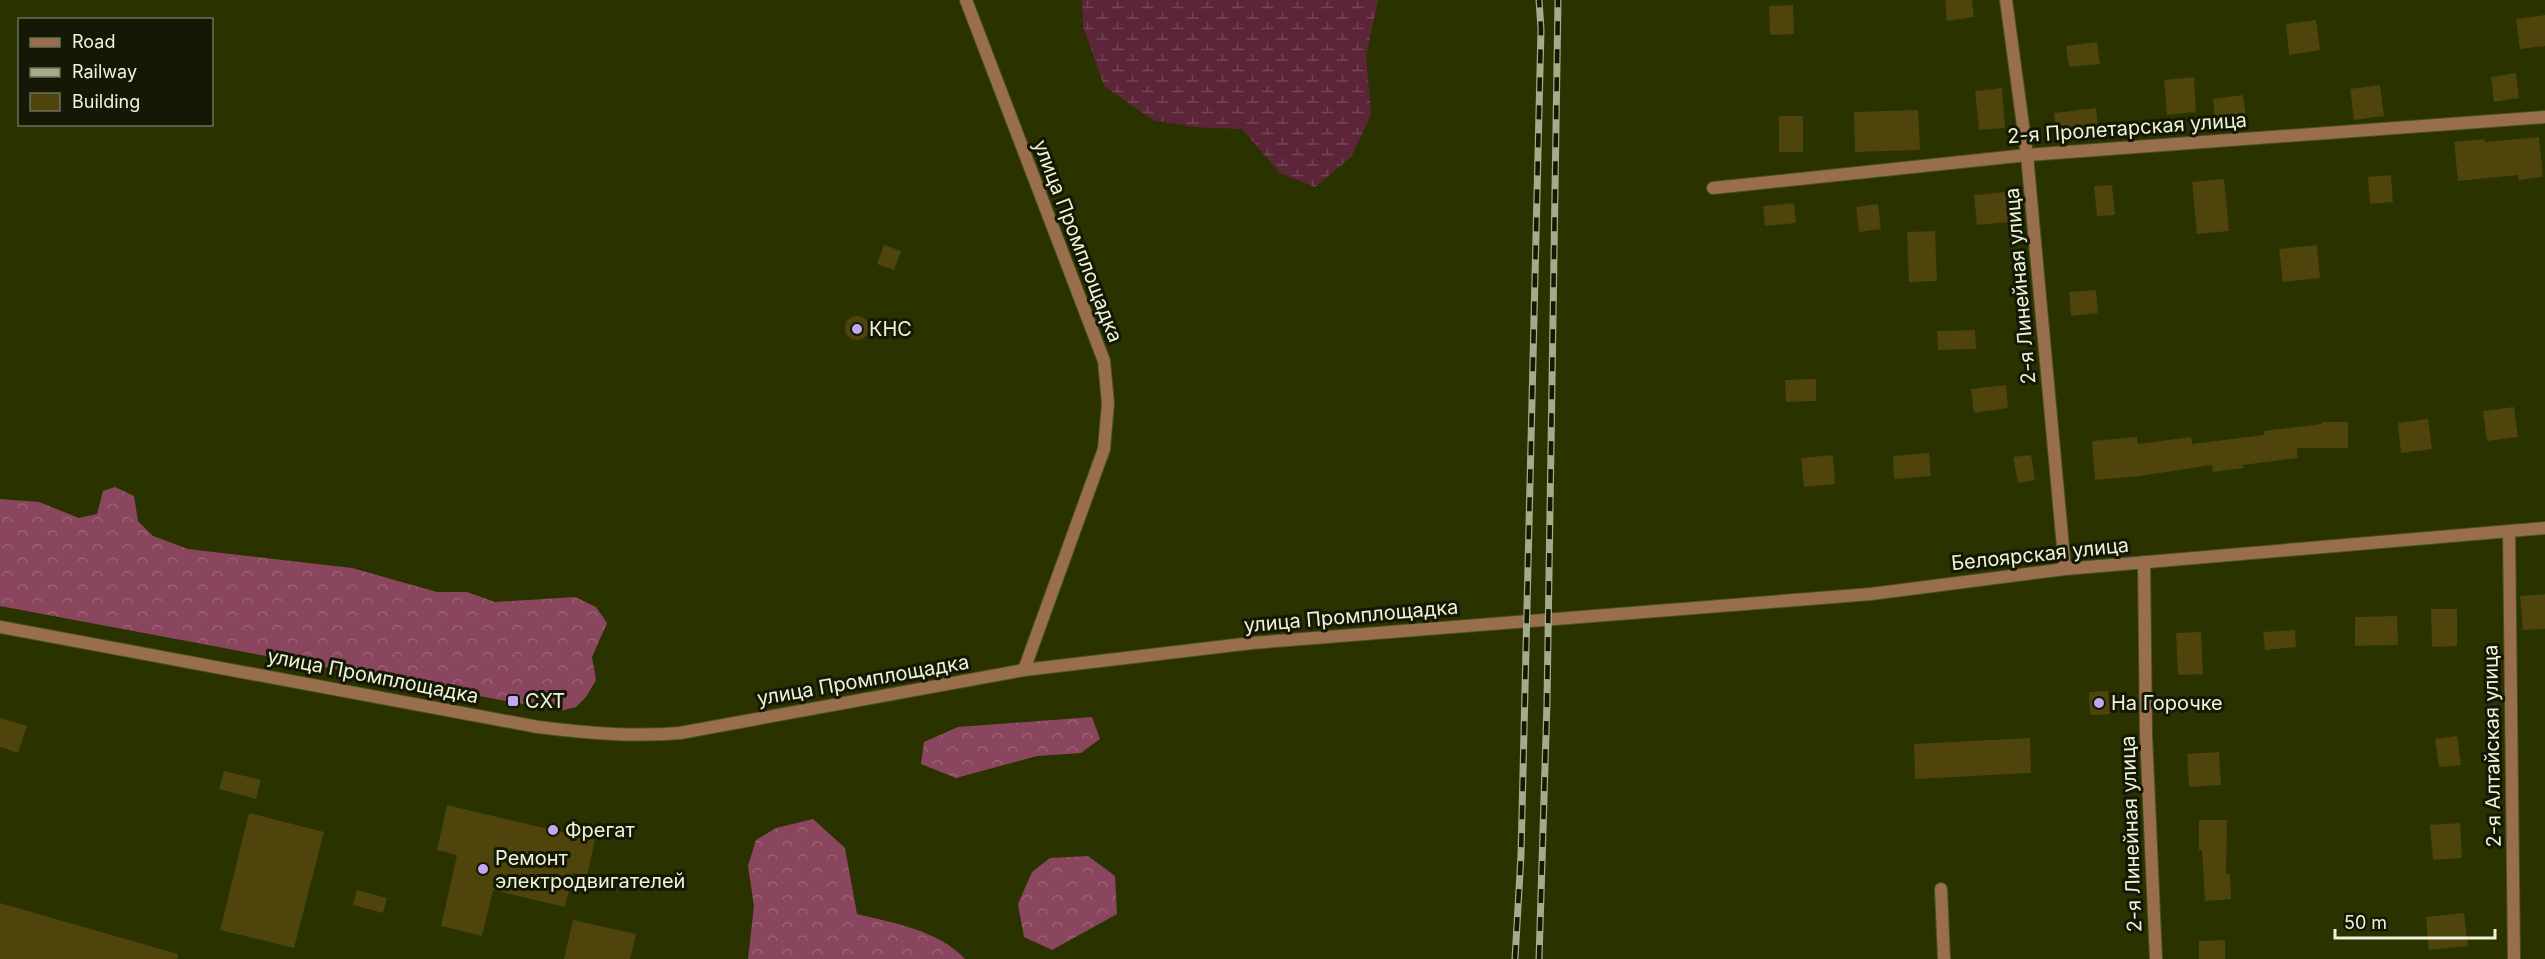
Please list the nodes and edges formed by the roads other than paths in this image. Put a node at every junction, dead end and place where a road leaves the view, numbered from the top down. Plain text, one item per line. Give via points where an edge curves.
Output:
1 (966, 0) edge
2 (2006, 0) edge
3 (2545, 117) edge
4 (2027, 155) junction
5 (1713, 188) dead end
6 (2545, 528) edge
7 (2509, 532) junction
8 (2144, 562) junction
9 (2065, 569) junction
10 (1539, 619) joint
11 (0, 627) edge
12 (1024, 670) junction
13 (1941, 889) dead end
14 (1944, 959) edge
15 (2156, 959) edge
16 (2514, 959) edge

1 - 12 street, улица Промплощадка via 1104,361 1108,403 1104,449
2 - 4 street, 2-я Линейная улица
3 - 4 street, 2-я Пролетарская улица
4 - 5 street, 2-я Пролетарская улица
4 - 9 street, 2-я Линейная улица
6 - 7 street, Белоярская улица
7 - 8 street, Белоярская улица
7 - 16 street, 2-я Алтайская улица
8 - 9 street, Белоярская улица
8 - 15 street, 2-я Линейная улица via 2146,735
9 - 10 street, Белоярская улица via 1871,594
10 - 12 street, улица Промплощадка via 1252,643
11 - 12 street, улица Промплощадка via 538,727 622,735 680,733
13 - 14 street

